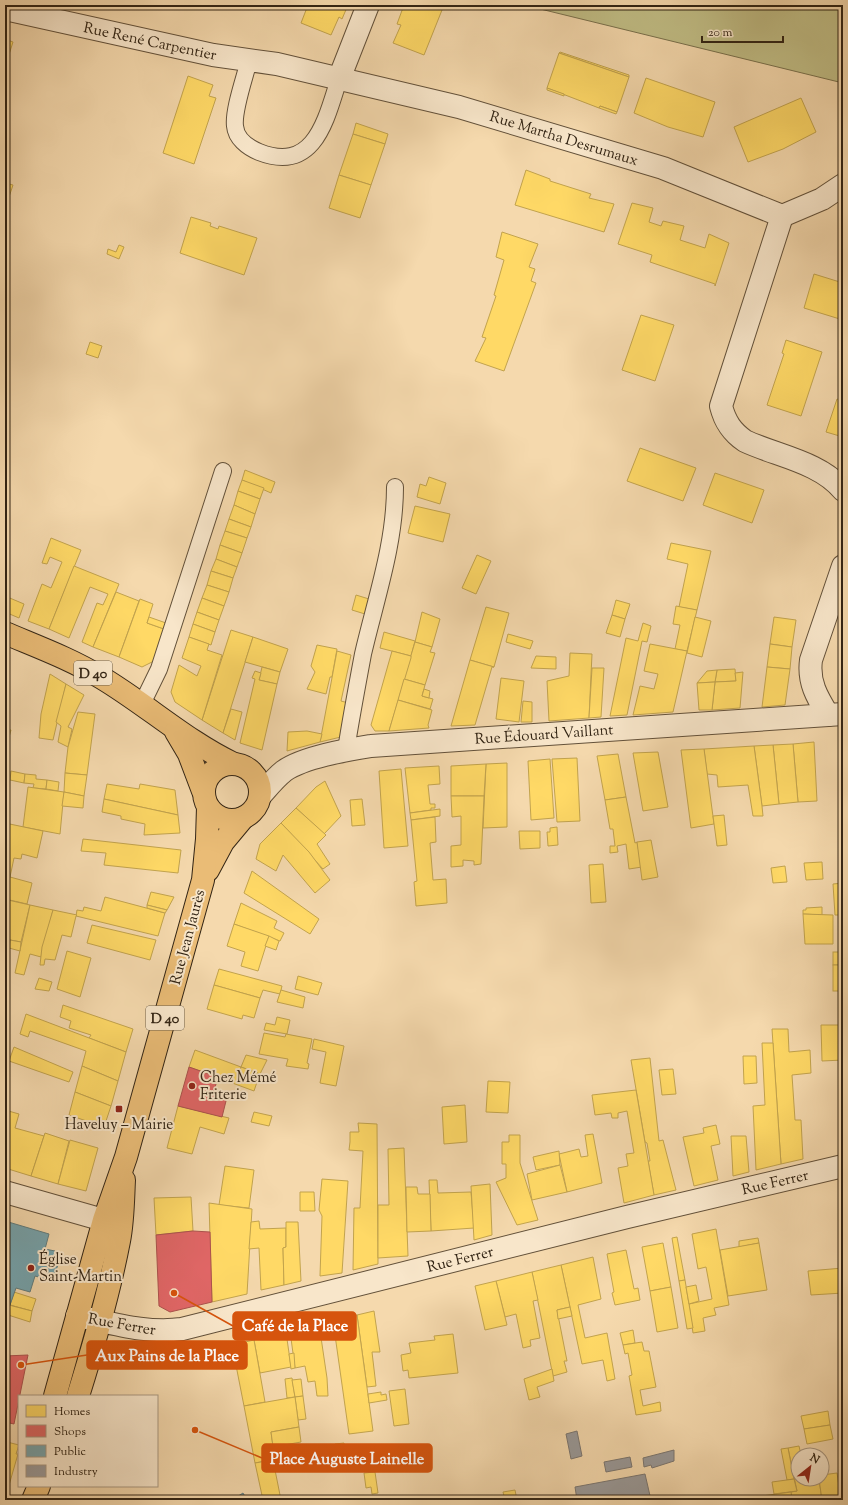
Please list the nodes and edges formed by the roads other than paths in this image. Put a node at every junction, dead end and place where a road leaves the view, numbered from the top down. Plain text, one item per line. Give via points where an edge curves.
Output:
1 (368, 5) edge
2 (5, 9) edge
3 (249, 60) junction
4 (339, 79) junction
5 (843, 185) edge
6 (782, 216) junction
7 (223, 471) dead end
8 (394, 487) dead end
9 (843, 490) edge
10 (843, 566) edge
11 (5, 633) edge
12 (142, 704) junction
13 (835, 715) edge
14 (174, 727) junction
15 (346, 750) junction
16 (234, 764) junction
17 (260, 796) junction
18 (206, 799) junction
19 (243, 818) junction
20 (203, 880) junction
21 (843, 1166) edge
22 (5, 1192) edge
23 (112, 1222) junction
24 (77, 1316) junction
25 (100, 1321) junction
26 (54, 1395) edge
27 (78, 1395) edge
28 (32, 1487) edge
29 (39, 1487) edge
30 (30, 1500) edge
31 (33, 1500) edge

1 - 4 street
2 - 3 street, Rue René Carpentier via 213,55
3 - 4 street, Rue René Carpentier via 264,61
3 - 4 lane via 235,116 236,133 248,146 268,155 292,157 308,147 324,126
4 - 6 street, Rue Martha Desrumaux via 459,107 663,168
5 - 6 street via 822,200
6 - 9 street via 721,406 728,424 745,441 820,472
7 - 12 lane via 159,669
8 - 15 lane via 391,541 363,654
10 - 13 street via 809,671 813,690
11 - 12 main road, Rue Jean Jaurès / D 40 via 82,667
12 - 14 main road, Rue Jean Jaurès / D 40
13 - 15 street, Rue Édouard Vaillant via 384,745
14 - 16 main road, Rue Jean Jaurès / D 40
14 - 18 main road, Rue Jean Jaurès / D 40 via 189,754
15 - 17 street, Rue Édouard Vaillant via 289,768
16 - 17 main road, Rue Jean Jaurès via 246,767 255,776 259,783
16 - 18 main road, Rue Jean Jaurès via 222,765 211,772 206,779
17 - 19 main road, Rue Jean Jaurès via 253,811
18 - 19 main road via 216,816 235,820
18 - 20 main road, Rue Jean Jaurès / D 40 via 207,843
19 - 20 main road, Rue Jean Jaurès / D 40 via 223,842
20 - 23 main road, Rue Jean Jaurès / D 40 via 126,1157
21 - 25 street, Rue Ferrer via 627,1217 182,1329 141,1330
22 - 23 street
23 - 24 main road, Rue Jean Jaurès / D 40
23 - 25 main road, Rue Jean Jaurès / D 40
24 - 25 street, Rue Ferrer
24 - 26 main road, Rue Jean Jaurès / D 40
25 - 27 main road, Rue Jean Jaurès / D 40
28 - 30 main road
29 - 31 main road

